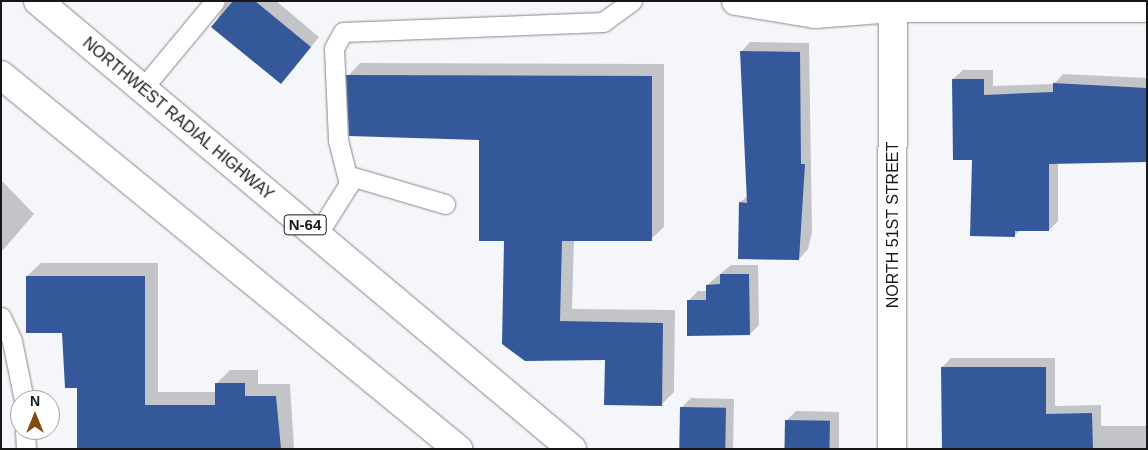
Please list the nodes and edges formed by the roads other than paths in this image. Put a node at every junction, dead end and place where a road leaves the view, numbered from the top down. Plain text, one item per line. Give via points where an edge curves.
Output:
1 (38, 1) edge
2 (215, 1) edge
3 (632, 1) edge
4 (736, 1) edge
5 (893, 5) edge
6 (1147, 8) edge
7 (1, 75) edge
8 (142, 89) junction
9 (350, 176) junction
10 (445, 204) dead end
11 (317, 235) junction
12 (1, 317) edge
13 (22, 390) edge
14 (458, 449) edge
15 (572, 449) edge
16 (892, 449) edge

1 - 8 main road, NORTHWEST RADIAL HIGHWAY / N-64
2 - 8 lane
3 - 9 lane via 603,22 343,32 334,48 338,140
4 - 5 main road via 815,14
5 - 6 main road
5 - 16 main road, NORTH 51ST STREET
7 - 14 main road
8 - 11 main road, NORTHWEST RADIAL HIGHWAY / N-64
9 - 10 lane
9 - 11 lane
11 - 15 main road, NORTHWEST RADIAL HIGHWAY / N-64
12 - 13 lane via 12,341

